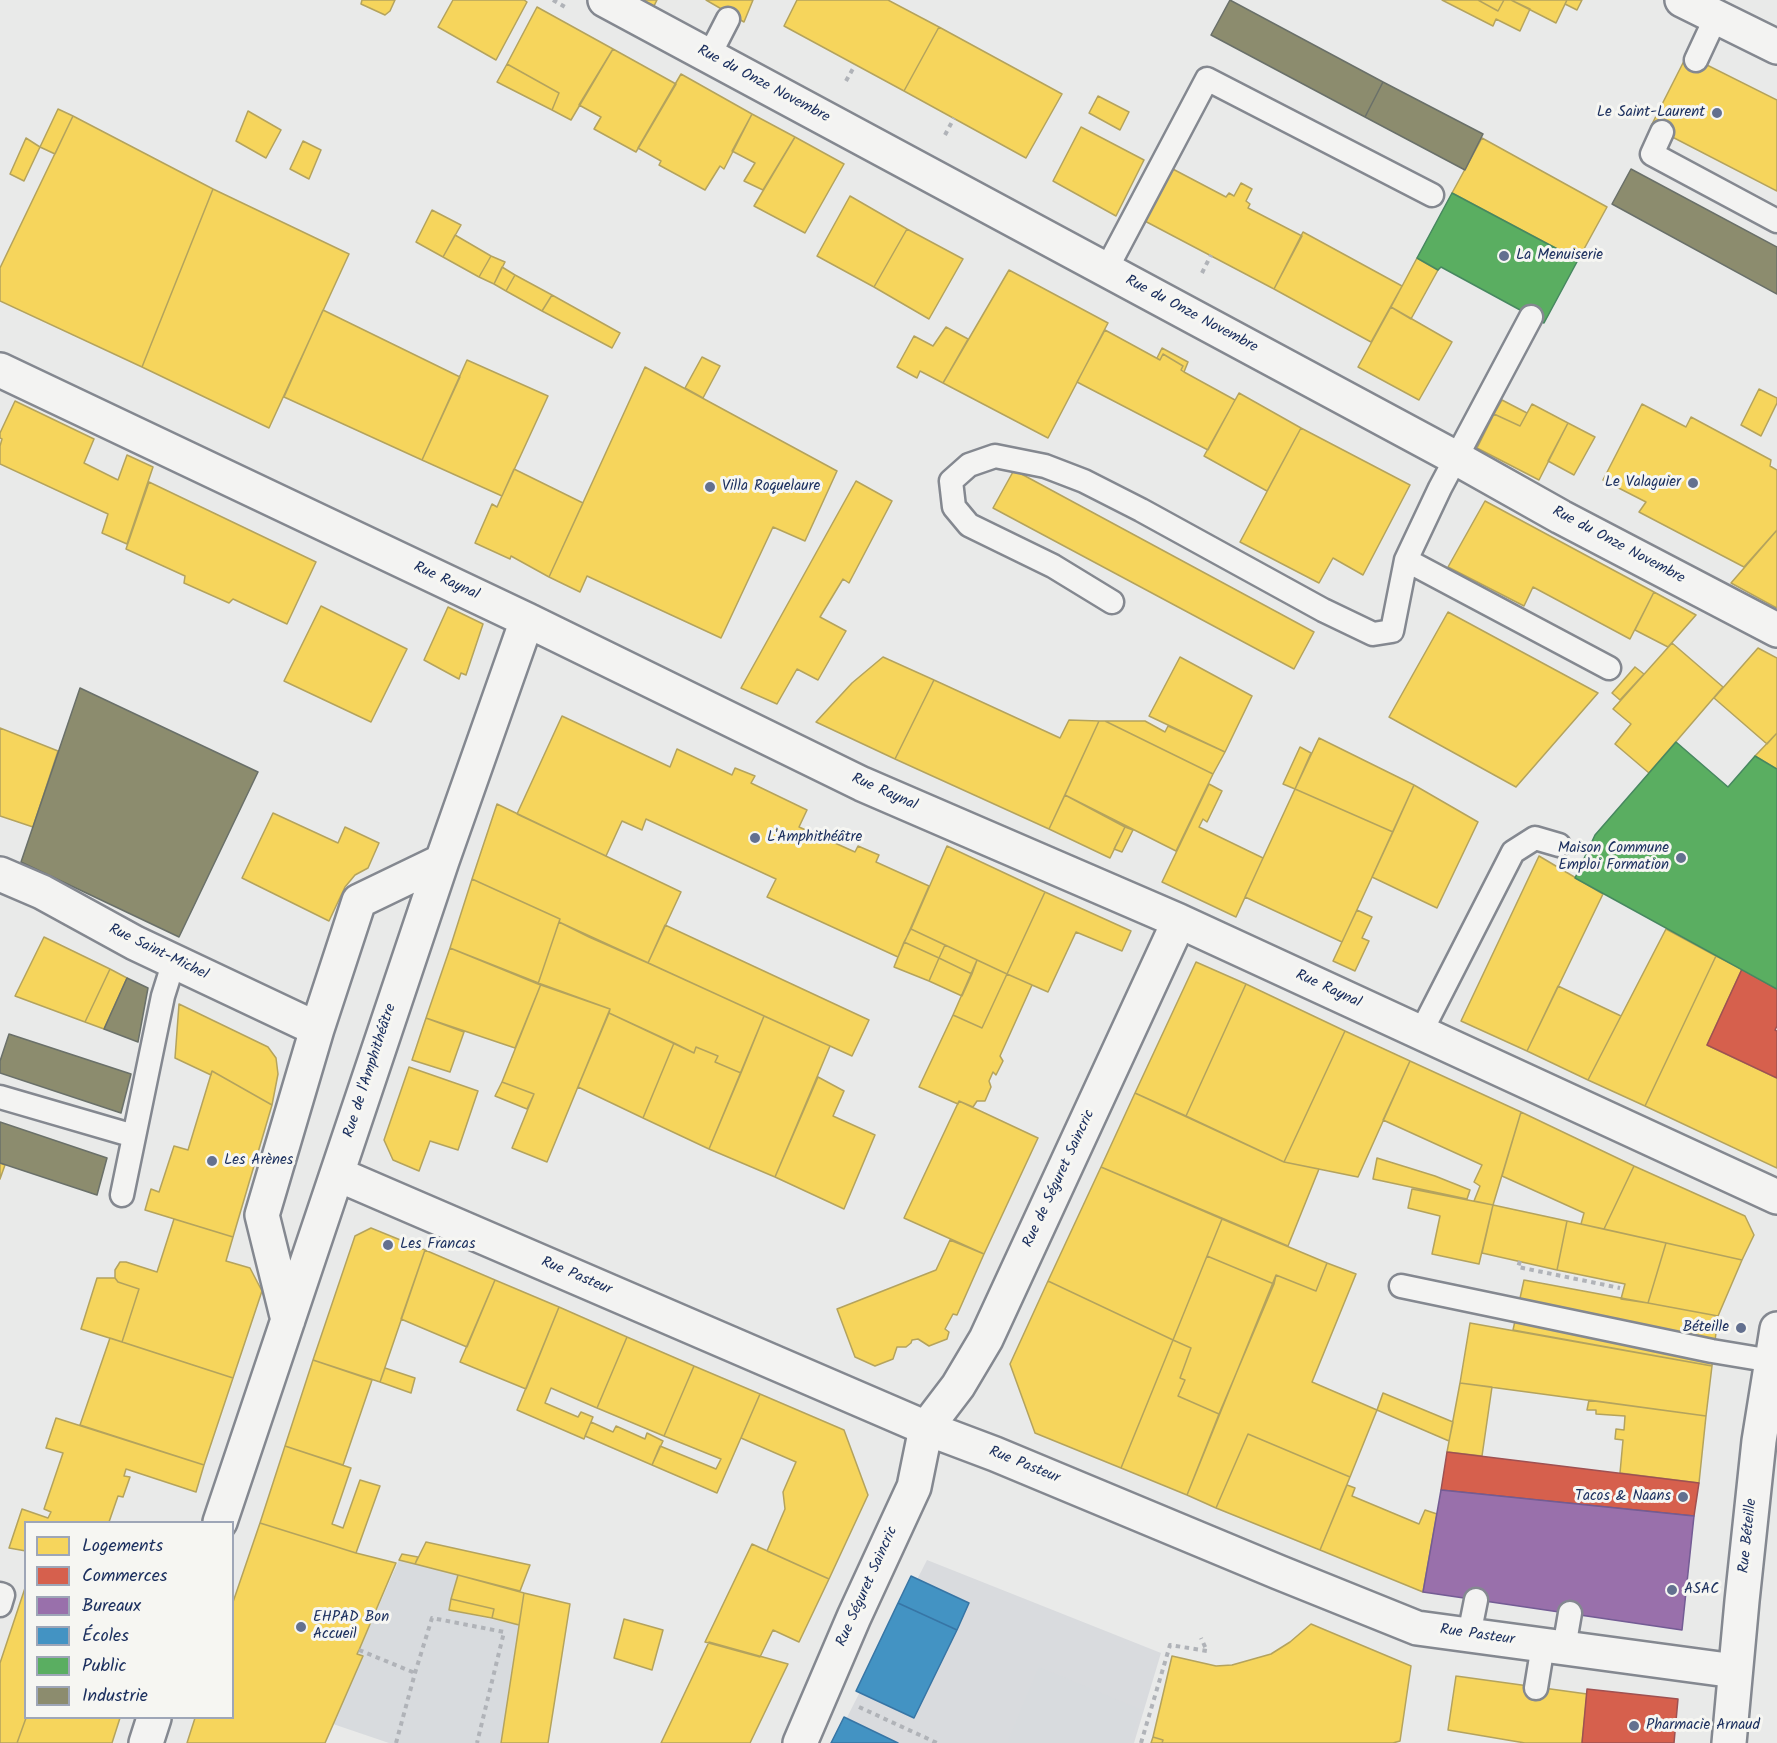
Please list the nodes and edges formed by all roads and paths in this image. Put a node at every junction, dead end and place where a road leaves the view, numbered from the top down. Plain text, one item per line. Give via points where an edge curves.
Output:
1 (605, 0) edge
2 (1682, 0) edge
3 (1716, 17) junction
4 (728, 20) dead end
5 (1777, 47) edge
6 (709, 56) junction
7 (1696, 60) dead end
8 (1662, 132) dead end
9 (1432, 195) dead end
10 (1777, 221) edge
11 (1211, 255) dead end
12 (1107, 270) junction
13 (1201, 274) dead end
14 (1531, 317) dead end
15 (0, 370) edge
16 (1456, 458) junction
17 (1406, 560) junction
18 (1112, 602) dead end
19 (527, 620) junction
20 (1777, 630) edge
21 (1610, 668) dead end
22 (1558, 845) dead end
23 (442, 861) junction
24 (0, 874) edge
25 (1179, 921) junction
26 (174, 961) junction
27 (317, 1029) junction
28 (1421, 1032) junction
29 (0, 1096) edge
30 (134, 1136) junction
31 (337, 1174) junction
32 (122, 1195) dead end
33 (1777, 1197) edge
34 (1520, 1261) dead end
35 (1401, 1286) dead end
36 (1620, 1287) dead end
37 (288, 1320) junction
38 (1777, 1329) edge
39 (1772, 1361) junction
40 (926, 1428) junction
41 (220, 1521) edge
42 (0, 1594) edge
43 (1476, 1600) dead end
44 (0, 1605) edge
45 (1570, 1613) dead end
46 (1469, 1635) junction
47 (1202, 1638) dead end
48 (1554, 1646) junction
49 (359, 1650) dead end
50 (1735, 1671) junction
51 (415, 1673) junction
52 (1536, 1688) dead end
53 (850, 1703) dead end
54 (154, 1719) edge
55 (146, 1743) edge
56 (396, 1743) edge
57 (477, 1743) edge
58 (800, 1743) edge
59 (937, 1743) edge
60 (1141, 1743) edge
61 (1730, 1743) edge

1 - 6 street, Rue du Onze Novembre
2 - 3 street
3 - 5 street
3 - 7 lane
4 - 6 lane
6 - 12 street, Rue du Onze Novembre
8 - 10 lane via 1652,154
9 - 12 lane via 1207,79
11 - 13 path
12 - 16 street, Rue du Onze Novembre
14 - 16 lane
15 - 19 street, Rue Raynal
16 - 17 lane
16 - 20 street, Rue du Onze Novembre
17 - 18 lane via 1392,631 1372,634 1141,510 1045,466 995,456 969,465 951,481 954,507 969,525 1053,566
17 - 21 lane
19 - 23 street, Rue de l'Amphithéâtre
19 - 25 street, Rue Raynal via 862,784
22 - 28 lane via 1534,838 1513,852
23 - 27 street via 359,901
23 - 31 street, Rue de l'Amphithéâtre
24 - 26 street, Rue Saint-Michel
25 - 28 street, Rue Raynal
25 - 40 street, Rue de Séguret Saincric via 986,1339 958,1386
26 - 27 street, Rue Saint-Michel
26 - 30 lane
27 - 37 street via 262,1215
28 - 33 street, Rue Raynal
29 - 30 lane
30 - 32 lane
31 - 37 street, Rue de l'Amphithéâtre
31 - 40 street, Rue Pasteur
34 - 36 path via 1518,1267
35 - 39 lane
37 - 41 street, Rue de l'Amphithéâtre
38 - 39 street, Rue Béteille
39 - 50 street, Rue Béteille via 1759,1441
40 - 46 street, Rue Pasteur via 1417,1628
40 - 58 street, Rue Séguret Saincric via 914,1487
42 - 44 lane
43 - 46 lane
45 - 48 lane
46 - 48 street, Rue Pasteur
47 - 60 path via 1207,1651 1170,1645
48 - 50 street, Rue Pasteur
48 - 52 lane
49 - 51 path
50 - 61 street, Rue Béteille
51 - 56 path
51 - 57 path via 432,1618 504,1632
53 - 59 path
54 - 55 street

